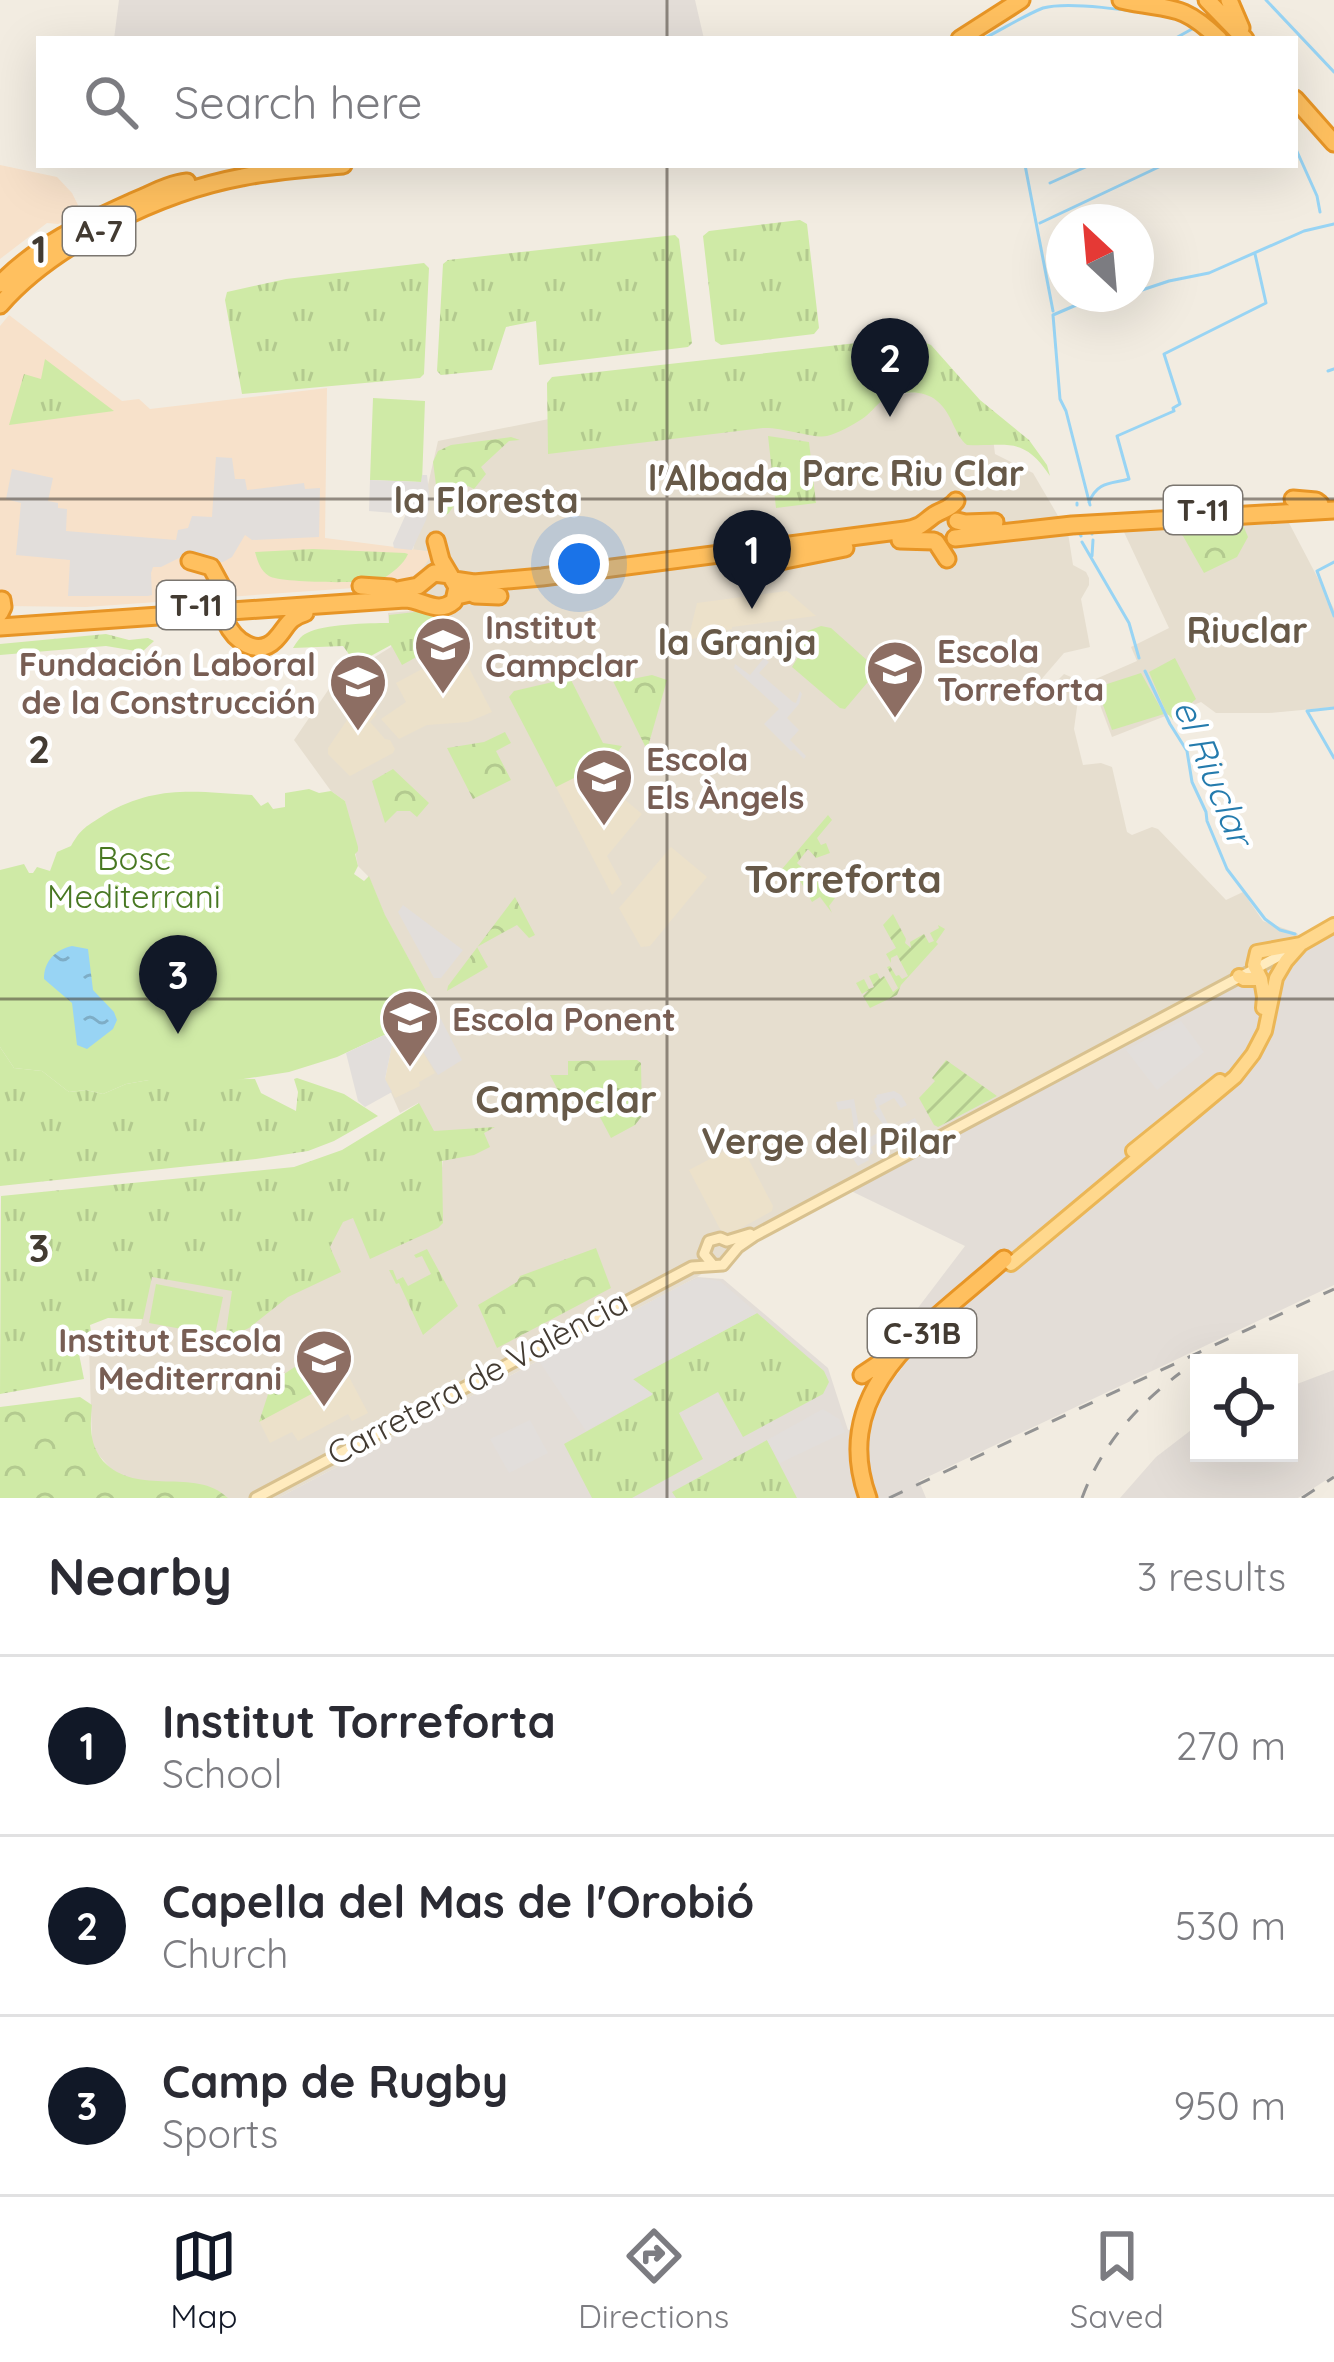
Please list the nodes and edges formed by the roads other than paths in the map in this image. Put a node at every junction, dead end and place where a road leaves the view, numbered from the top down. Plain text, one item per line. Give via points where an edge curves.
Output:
1 (1026, 0) edge
2 (1103, 0) edge
3 (1120, 0) edge
4 (1186, 0) edge
5 (1197, 0) edge
6 (1212, 0) edge
7 (1229, 0) edge
8 (1002, 4) edge
9 (1162, 7) junction
10 (950, 36) edge
11 (964, 36) edge
12 (1218, 36) edge
13 (1218, 36) edge
14 (1242, 36) edge
15 (1242, 36) edge
16 (1243, 36) edge
17 (1298, 90) edge
18 (1299, 104) edge
19 (1334, 129) edge
20 (1334, 143) edge
21 (240, 168) edge
22 (310, 168) edge
23 (214, 183) junction
24 (0, 288) edge
25 (0, 305) edge
26 (0, 314) edge
27 (1293, 500) dead end
28 (1320, 509) edge
29 (1125, 522) junction
30 (1153, 524) dead end
31 (865, 525) dead end
32 (982, 528) junction
33 (942, 529) junction
34 (905, 535) junction
35 (845, 548) junction
36 (190, 561) dead end
37 (765, 564) dead end
38 (548, 570) dead end
39 (425, 580) junction
40 (462, 585) junction
41 (361, 586) dead end
42 (502, 588) junction
43 (223, 589) dead end
44 (384, 596) junction
45 (425, 601) junction
46 (259, 617) dead end
47 (0, 621) edge
48 (226, 622) dead end
49 (46, 631) dead end
50 (272, 642) junction
51 (1334, 926) edge
52 (1301, 944) junction
53 (1276, 963) junction
54 (1252, 976) junction
55 (727, 1241) junction
56 (704, 1254) junction
57 (731, 1255) junction
58 (1007, 1262) junction
59 (712, 1265) junction
60 (681, 1273) junction
61 (658, 1293) dead end
62 (914, 1340) junction
63 (860, 1422) junction
64 (289, 1488) dead end
65 (873, 1496) edge
66 (257, 1498) edge

1 - 8 highway
2 - 9 highway
3 - 9 highway
4 - 13 highway
5 - 14 highway
6 - 15 highway
7 - 16 highway
8 - 10 highway
8 - 11 highway
9 - 12 highway via 1195,16
17 - 19 highway
18 - 20 highway
21 - 24 highway, A-7 via 187,182 75,234
22 - 23 highway, A-7
23 - 25 highway, A-7 via 75,243
23 - 26 highway via 67,255
27 - 28 highway via 1316,501
28 - 29 highway, T-11
28 - 32 highway, T-11 via 1007,520
29 - 30 highway
29 - 32 highway, T-11
31 - 33 highway
32 - 33 highway, T-11
33 - 34 highway, T-11
34 - 35 highway, T-11
34 - 42 highway, T-11
35 - 37 highway
35 - 40 highway, T-11
36 - 43 highway via 211,567
38 - 42 highway via 509,576
39 - 40 highway, T-11 via 437,572
39 - 40 highway via 436,560 434,542
39 - 44 highway, T-11
39 - 45 highway
40 - 42 highway via 475,595
40 - 45 highway, T-11 via 442,608
41 - 44 highway
44 - 45 highway, T-11
44 - 47 highway, T-11
44 - 50 highway via 294,616
46 - 50 highway via 274,622
47 - 49 highway
48 - 50 highway via 245,644
51 - 52 main road
52 - 53 main road
52 - 53 main road
53 - 54 main road via 1269,980
53 - 54 main road via 1257,952
53 - 58 main road, C-31B via 1264,1031 1235,1077
54 - 55 main road via 1179,1004
54 - 57 main road
54 - 58 main road, C-31B via 1263,1005 1230,1072
55 - 56 main road via 712,1240
55 - 57 main road
56 - 59 main road
56 - 66 main road, Carretera de València
57 - 59 main road
58 - 62 highway, C-31B
58 - 65 highway, C-31B via 884,1384 867,1431
59 - 60 main road, Carretera de València
60 - 61 main road
60 - 66 main road, Carretera de València
62 - 63 highway, C-31B via 880,1376
62 - 63 highway via 856,1379 865,1390
63 - 65 highway, C-31B via 858,1459
64 - 66 main road

